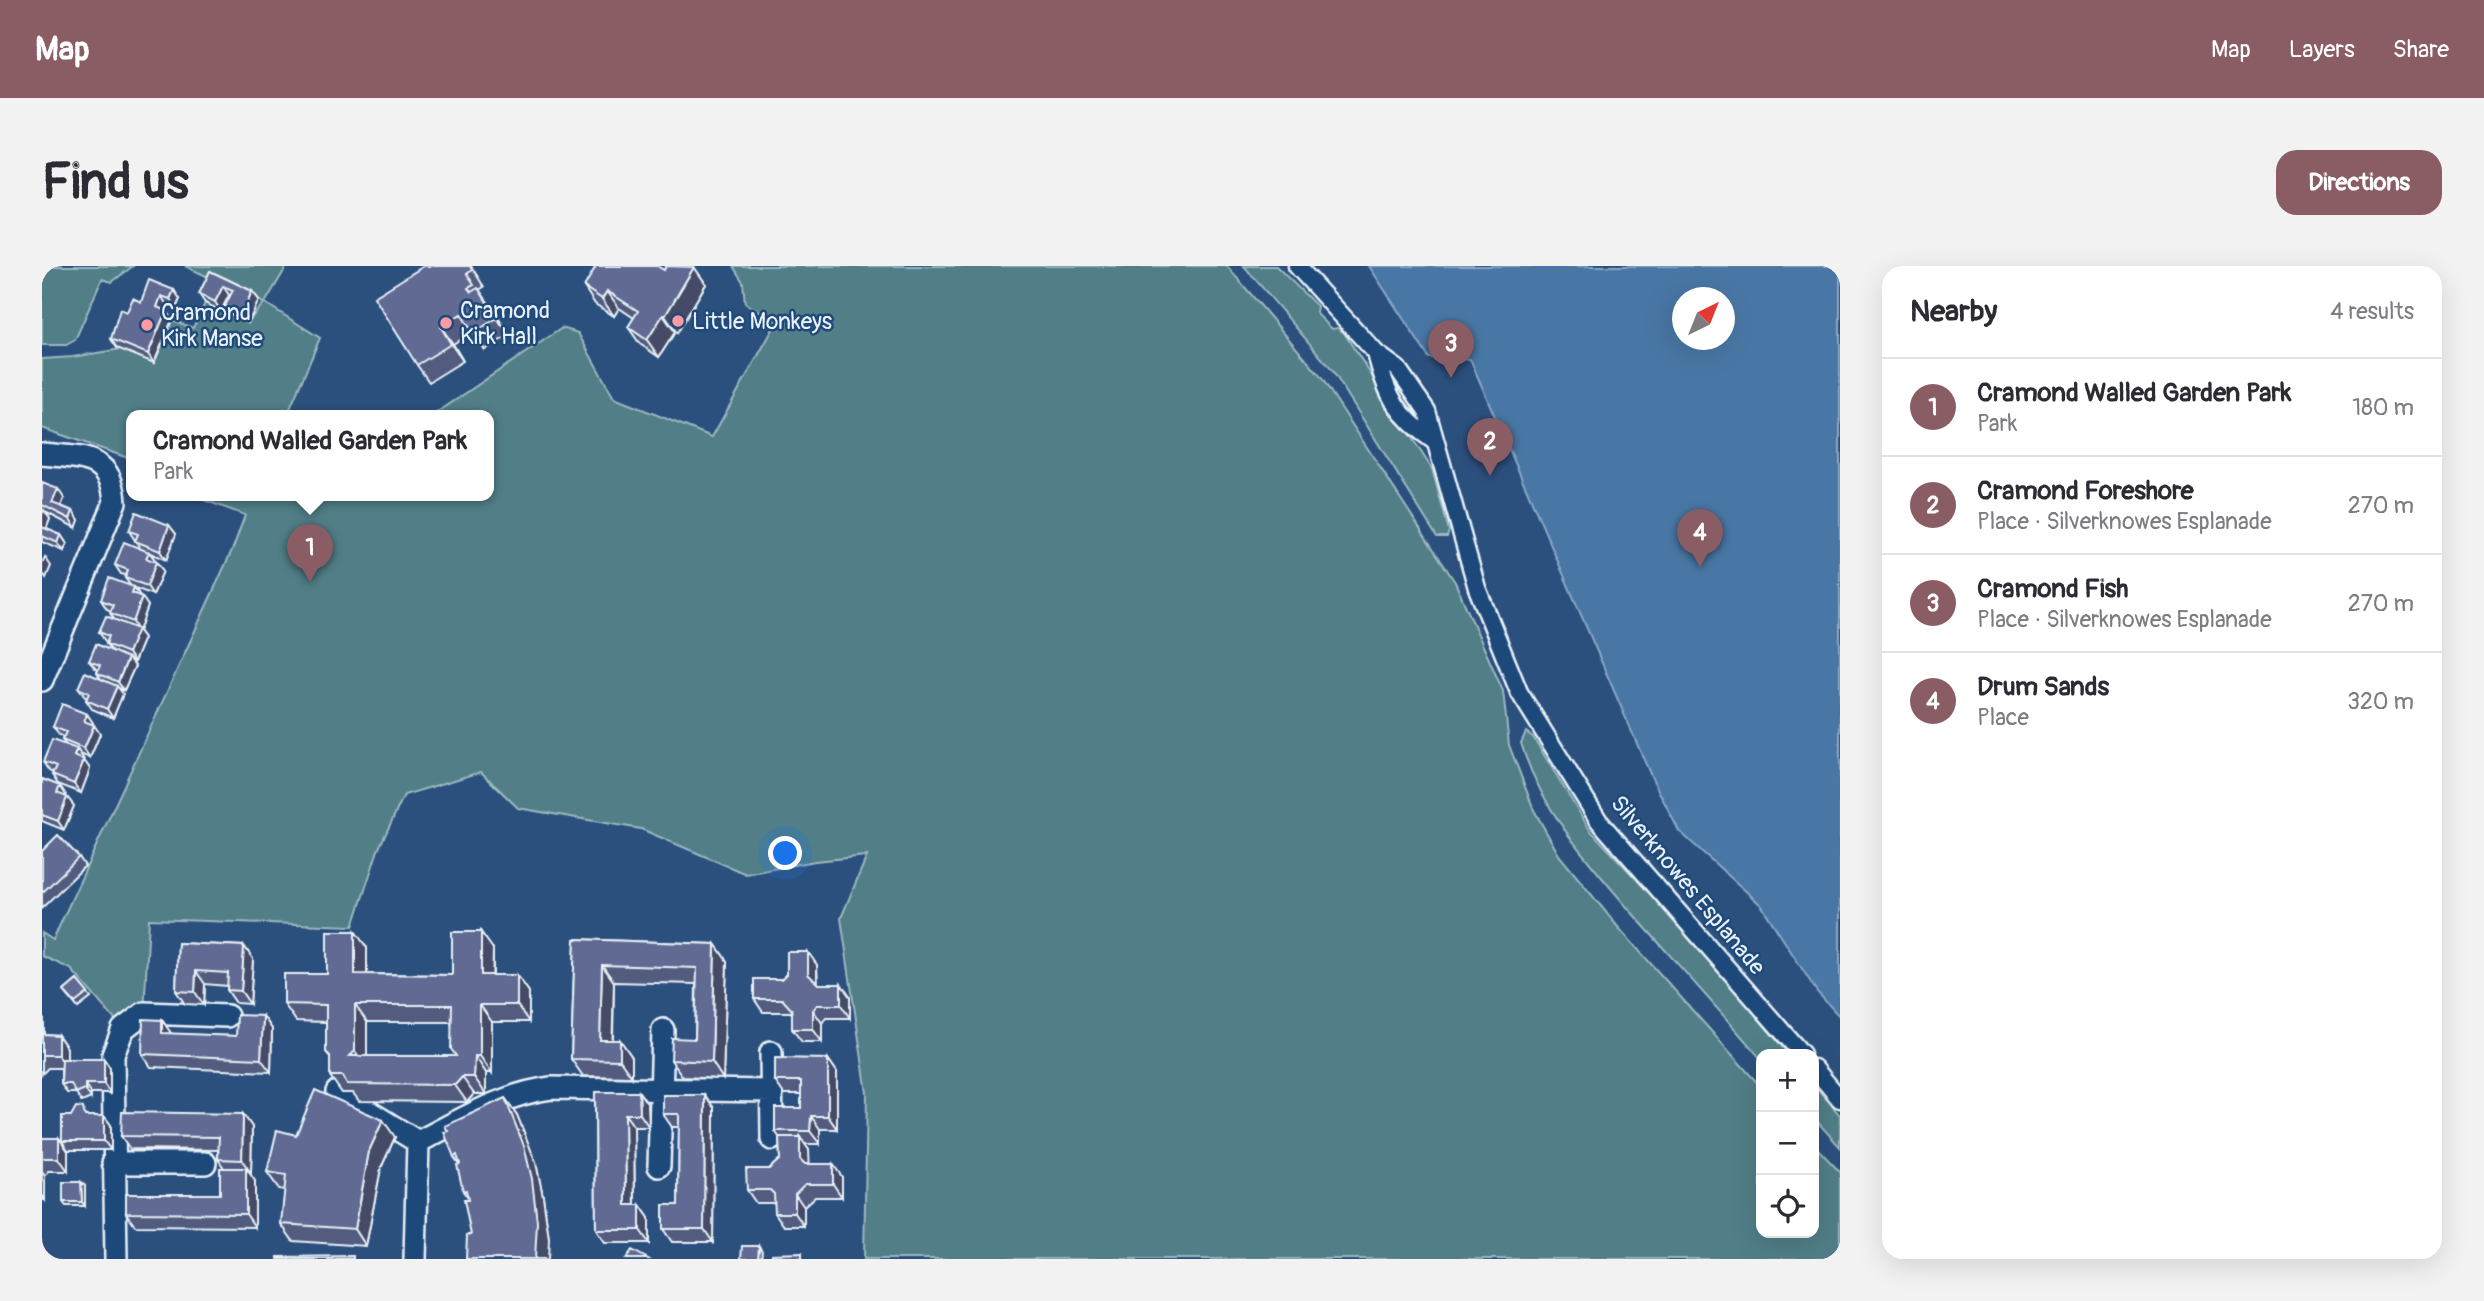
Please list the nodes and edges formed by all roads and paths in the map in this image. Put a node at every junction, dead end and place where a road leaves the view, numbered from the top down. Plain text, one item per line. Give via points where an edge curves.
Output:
1 (1297, 266) edge
2 (1376, 353) junction
3 (1434, 441) junction
4 (42, 454) edge
5 (42, 680) edge
6 (227, 1016) dead end
7 (663, 1030) dead end
8 (1798, 1049) edge
9 (771, 1052) dead end
10 (1819, 1074) edge
11 (660, 1089) junction
12 (772, 1091) junction
13 (337, 1092) edge
14 (1840, 1100) edge
15 (772, 1139) edge
16 (418, 1142) junction
17 (113, 1163) junction
18 (205, 1163) dead end
19 (659, 1167) dead end
20 (116, 1259) edge
21 (415, 1259) edge

1 - 2 street, Silverknowes Esplanade
2 - 3 street, Silverknowes Esplanade via 1398,369 1414,389 1427,411
2 - 3 street via 1393,402 1410,425
3 - 8 street, Silverknowes Esplanade via 1477,588 1519,692 1599,821
4 - 5 street via 86,458 101,466 114,481 115,502
6 - 17 street via 144,1013 123,1029 113,1055
7 - 11 street
9 - 12 street
10 - 14 street
11 - 12 street
11 - 16 street via 527,1091
11 - 19 street
12 - 15 street
13 - 16 street
16 - 21 street
17 - 18 street
17 - 20 street

